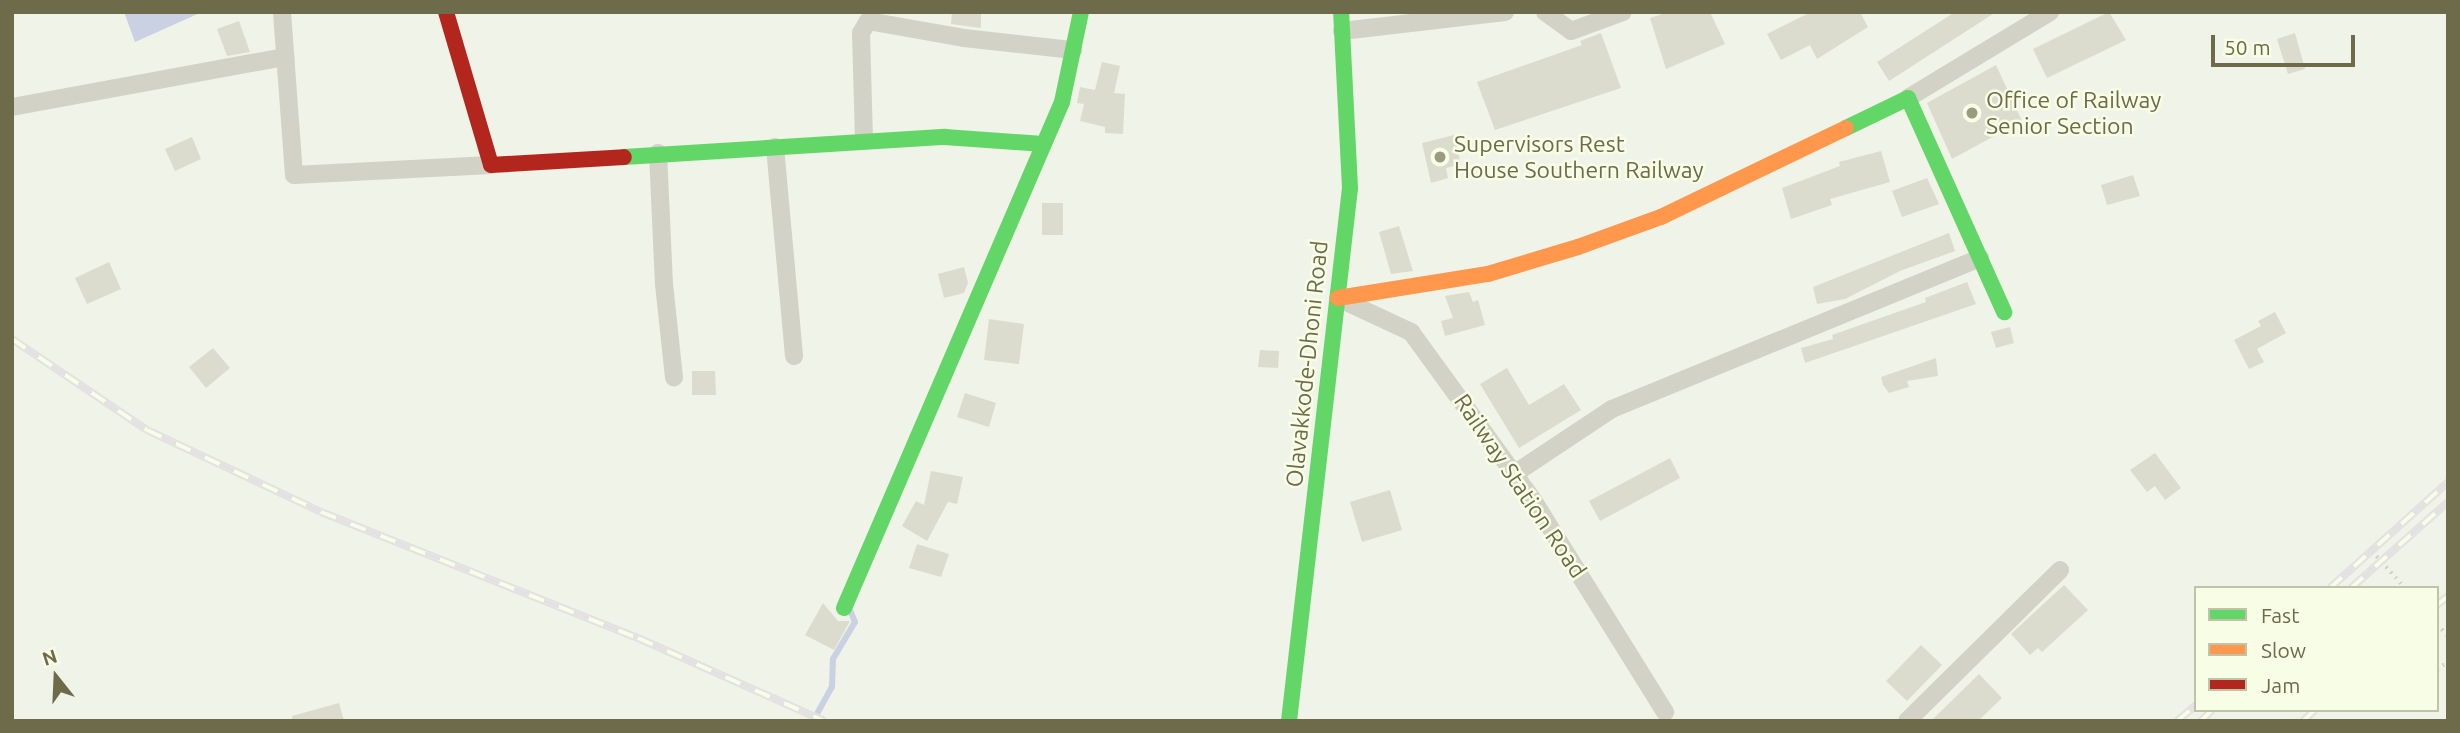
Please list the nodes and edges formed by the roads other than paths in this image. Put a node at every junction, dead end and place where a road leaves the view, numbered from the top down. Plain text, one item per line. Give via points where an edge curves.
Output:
1 (282, 12) edge
2 (446, 12) edge
3 (1081, 12) edge
4 (1341, 12) edge
5 (1504, 12) edge
6 (1545, 12) edge
7 (1623, 12) edge
8 (2050, 12) edge
9 (1342, 31) junction
10 (1073, 50) junction
11 (285, 57) junction
12 (1908, 98) junction
13 (12, 107) edge
14 (864, 140) junction
15 (1043, 144) junction
16 (775, 147) junction
17 (659, 153) junction
18 (491, 165) junction
19 (1980, 258) junction
20 (1338, 298) junction
21 (2004, 312) dead end
22 (794, 356) dead end
23 (674, 377) dead end
24 (1514, 474) junction
25 (2060, 570) dead end
26 (844, 608) dead end
27 (1665, 712) dead end
28 (1289, 721) edge
29 (1907, 721) edge

1 - 11 street
2 - 18 street
3 - 10 street
4 - 9 street, Olavakkode-Dhoni Road
5 - 9 street
6 - 7 street via 1571,31
8 - 12 street
9 - 20 street, Olavakkode-Dhoni Road via 1350,188
10 - 14 street via 868,21 861,33
10 - 15 street via 1062,102
11 - 13 street
11 - 18 street via 294,175
12 - 19 street
12 - 20 street via 1661,217 1578,247 1488,274
14 - 15 street via 945,136
14 - 16 street
15 - 26 street
16 - 17 street
16 - 22 street
17 - 18 street
17 - 23 street via 663,284
19 - 21 street
19 - 24 street via 1612,409
20 - 24 street, Railway Station Road via 1411,332
20 - 28 street, Olavakkode-Dhoni Road
24 - 27 street, Railway Station Road
25 - 29 street

